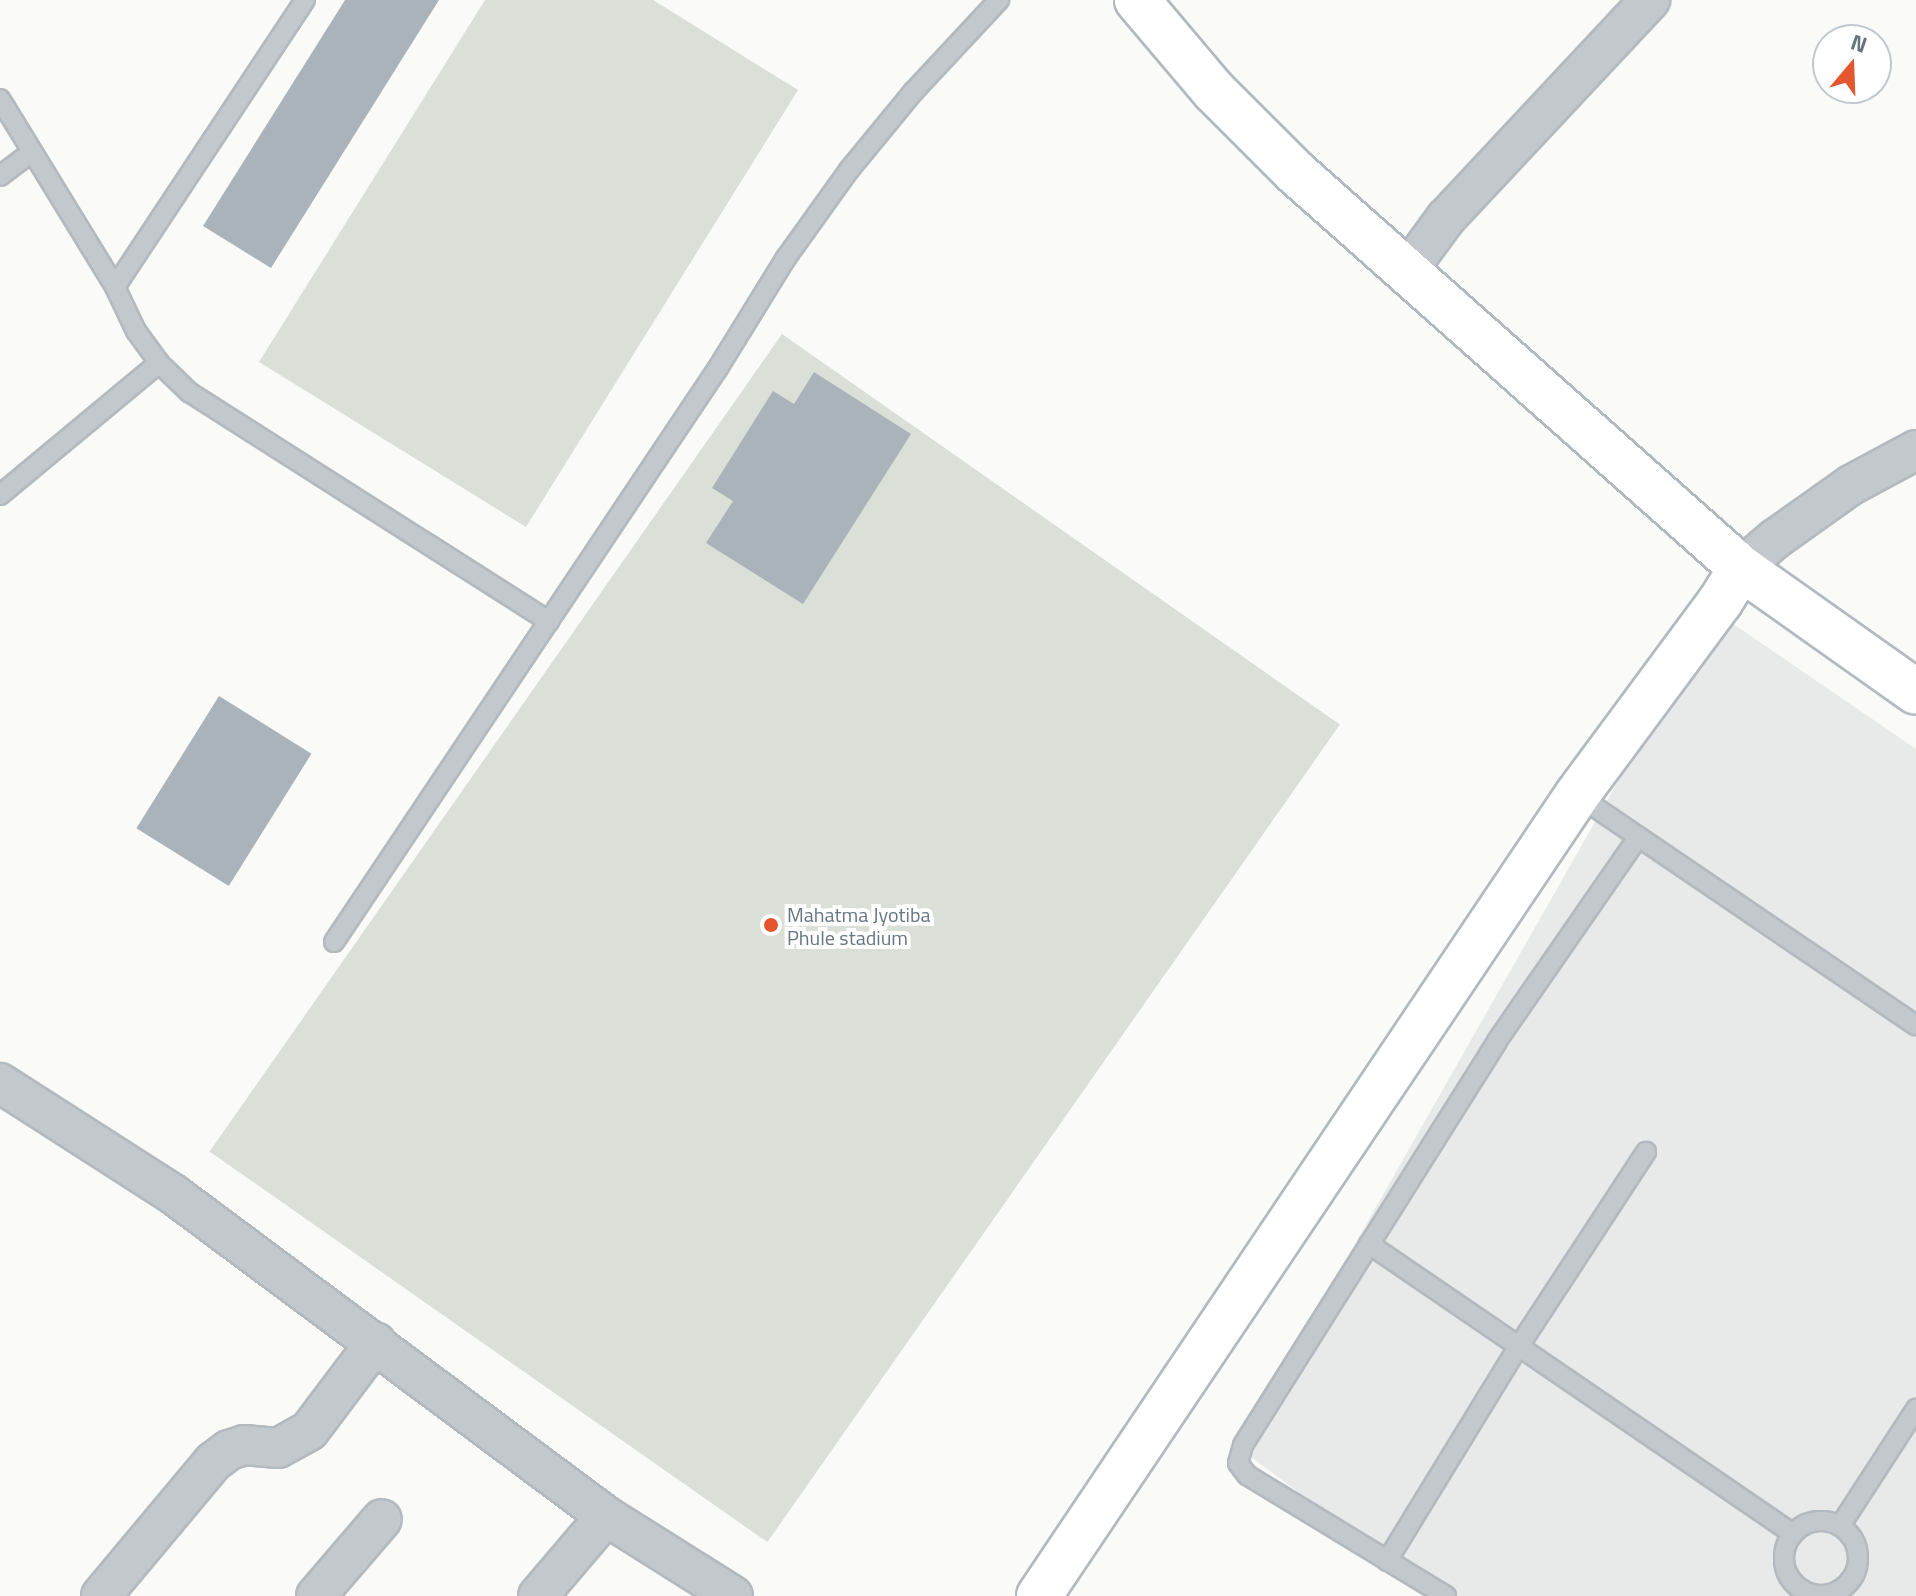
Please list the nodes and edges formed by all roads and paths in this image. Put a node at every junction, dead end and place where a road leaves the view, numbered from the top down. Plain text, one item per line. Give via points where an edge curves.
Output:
1 (305, 0) edge
2 (999, 0) edge
3 (1137, 0) edge
4 (1650, 0) edge
5 (0, 99) edge
6 (31, 153) junction
7 (0, 176) edge
8 (1407, 271) junction
9 (115, 287) junction
10 (159, 363) junction
11 (1916, 450) edge
12 (0, 495) edge
13 (1741, 568) junction
14 (549, 621) junction
15 (1916, 692) edge
16 (1577, 795) junction
17 (1638, 837) junction
18 (334, 942) dead end
19 (1916, 1025) edge
20 (0, 1083) edge
21 (1646, 1152) dead end
22 (1369, 1244) junction
23 (376, 1342) junction
24 (1519, 1346) junction
25 (1916, 1409) edge
26 (606, 1516) junction
27 (382, 1519) dead end
28 (1840, 1526) junction
29 (1792, 1533) junction
30 (1387, 1561) junction
31 (101, 1596) edge
32 (316, 1596) edge
33 (538, 1596) edge
34 (733, 1596) edge
35 (1039, 1596) edge
36 (1446, 1596) edge

1 - 9 lane
2 - 14 lane via 849,170
3 - 8 street via 1224,101
4 - 8 street via 1456,208
5 - 6 lane
6 - 7 lane
6 - 9 lane
8 - 13 street
9 - 10 lane
10 - 12 lane
10 - 14 lane via 189,392
11 - 13 street via 1851,485
13 - 15 street
13 - 16 street
14 - 18 lane
16 - 17 lane
16 - 35 street
17 - 19 lane
17 - 22 lane via 1497,1041
20 - 23 street via 173,1194
21 - 24 lane
22 - 24 lane
22 - 30 lane via 1243,1445 1238,1463 1247,1475
23 - 26 street
23 - 31 street via 309,1431 278,1448 244,1445 213,1462
24 - 29 lane
24 - 30 lane
25 - 28 lane
26 - 33 street
26 - 34 street
27 - 32 street
28 - 29 lane via 1815,1521
28 - 29 lane via 1856,1544 1858,1556 1852,1579 1833,1594 1809,1594 1789,1580 1783,1557
30 - 36 lane

